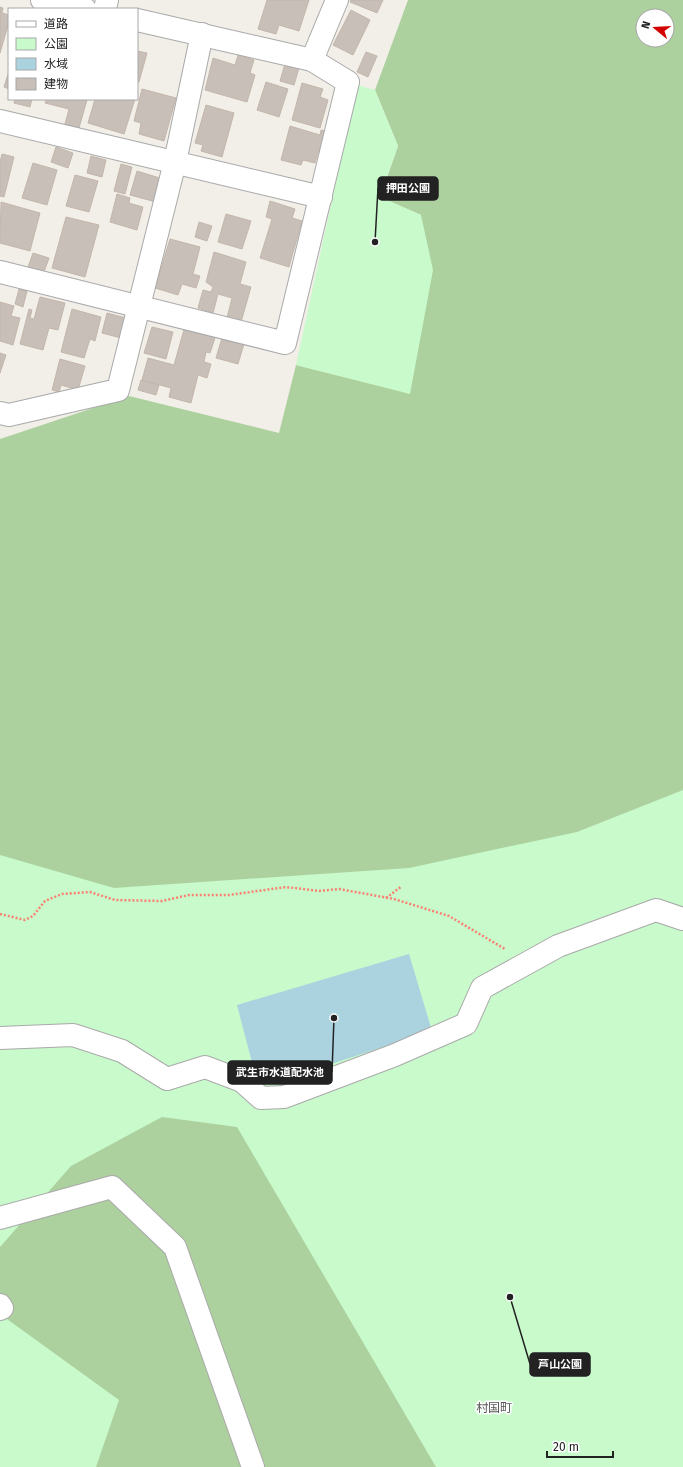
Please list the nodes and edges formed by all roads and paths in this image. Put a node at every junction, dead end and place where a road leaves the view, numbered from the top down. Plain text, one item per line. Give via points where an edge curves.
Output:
1 (42, 0) edge
2 (337, 0) edge
3 (79, 8) edge
4 (138, 20) edge
5 (202, 34) junction
6 (312, 60) junction
7 (0, 121) edge
8 (175, 162) junction
9 (321, 197) junction
10 (0, 272) edge
11 (139, 305) junction
12 (0, 413) edge
13 (402, 886) dead end
14 (386, 898) junction
15 (0, 914) edge
16 (683, 919) edge
17 (527, 963) junction
18 (0, 1038) edge
19 (0, 1218) edge
20 (0, 1305) edge
21 (0, 1309) edge
22 (253, 1467) edge

1 - 3 street
2 - 6 street
4 - 5 street
5 - 6 street
5 - 8 street
6 - 9 street via 348,82
7 - 8 street
8 - 9 street
8 - 11 street
9 - 11 street via 285,343
10 - 11 street
11 - 12 street via 118,390 10,415
13 - 14 path
14 - 15 path via 339,889 318,891 286,887 229,895 190,895 162,901 114,900 90,892 62,894 45,901 33,916 25,920
14 - 17 path via 449,916
16 - 17 street via 656,910 558,946
17 - 18 street via 482,988 466,1024 395,1055 284,1097 261,1098 242,1081 205,1067 167,1079 122,1052 73,1036
19 - 22 street via 112,1187 175,1247
20 - 21 street

